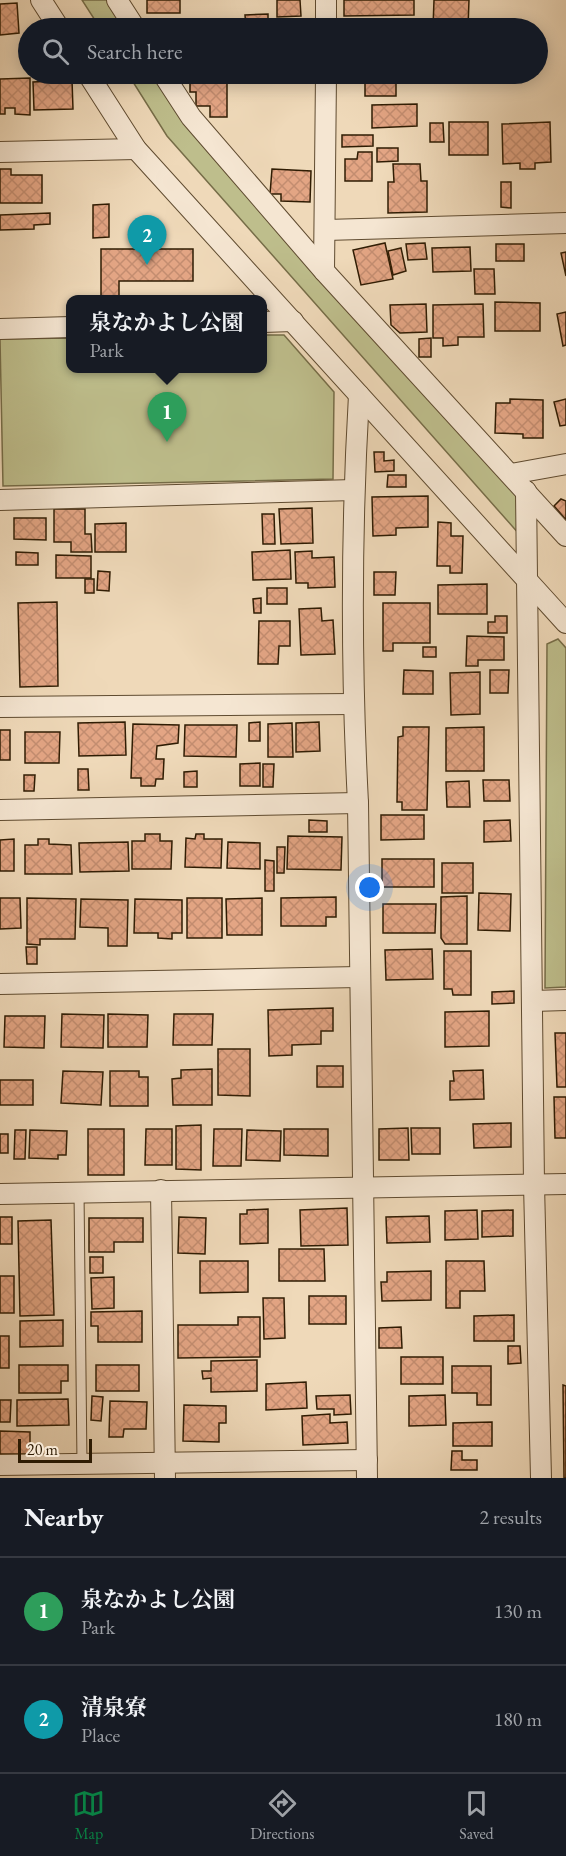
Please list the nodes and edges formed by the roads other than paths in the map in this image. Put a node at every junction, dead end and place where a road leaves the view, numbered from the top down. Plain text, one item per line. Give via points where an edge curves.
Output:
1 (41, 0) edge
2 (117, 0) edge
3 (326, 0) edge
4 (53, 18) edge
5 (129, 18) edge
6 (326, 18) edge
7 (94, 84) edge
8 (169, 84) edge
9 (326, 84) edge
10 (136, 149) junction
11 (0, 152) edge
12 (566, 223) edge
13 (326, 230) junction
14 (324, 271) junction
15 (294, 321) junction
16 (267, 322) edge
17 (66, 327) edge
18 (0, 328) edge
19 (359, 395) junction
20 (566, 464) edge
21 (511, 474) junction
22 (354, 490) junction
23 (526, 491) junction
24 (0, 500) edge
25 (566, 536) edge
26 (529, 580) junction
27 (566, 622) edge
28 (353, 704) junction
29 (0, 707) edge
30 (358, 803) junction
31 (0, 810) edge
32 (359, 977) junction
33 (0, 984) edge
34 (566, 1000) edge
35 (533, 1002) junction
36 (534, 1184) junction
37 (566, 1184) edge
38 (364, 1186) junction
39 (161, 1190) junction
40 (79, 1192) junction
41 (0, 1194) edge
42 (82, 1464) junction
43 (0, 1465) edge
44 (367, 1469) edge
45 (165, 1470) edge
46 (541, 1478) edge

1 - 4 street
2 - 5 street
3 - 6 street
7 - 10 street
8 - 14 street via 190,117
9 - 13 street
10 - 11 street
10 - 15 street
12 - 13 street
13 - 14 street
14 - 21 street
15 - 16 street
15 - 19 street
17 - 18 street
19 - 22 street
19 - 26 street
20 - 21 street
21 - 23 street
22 - 24 street
22 - 28 street
23 - 25 street
23 - 26 street
26 - 27 street
26 - 35 street
28 - 29 street
28 - 30 street
30 - 31 street
30 - 32 street
32 - 33 street
32 - 38 street
34 - 35 street
35 - 36 street
36 - 37 street
36 - 38 street
36 - 46 street
38 - 39 street
38 - 44 street
39 - 40 street
39 - 45 street
40 - 41 street
40 - 42 lane
42 - 43 street
42 - 45 street
44 - 45 street

